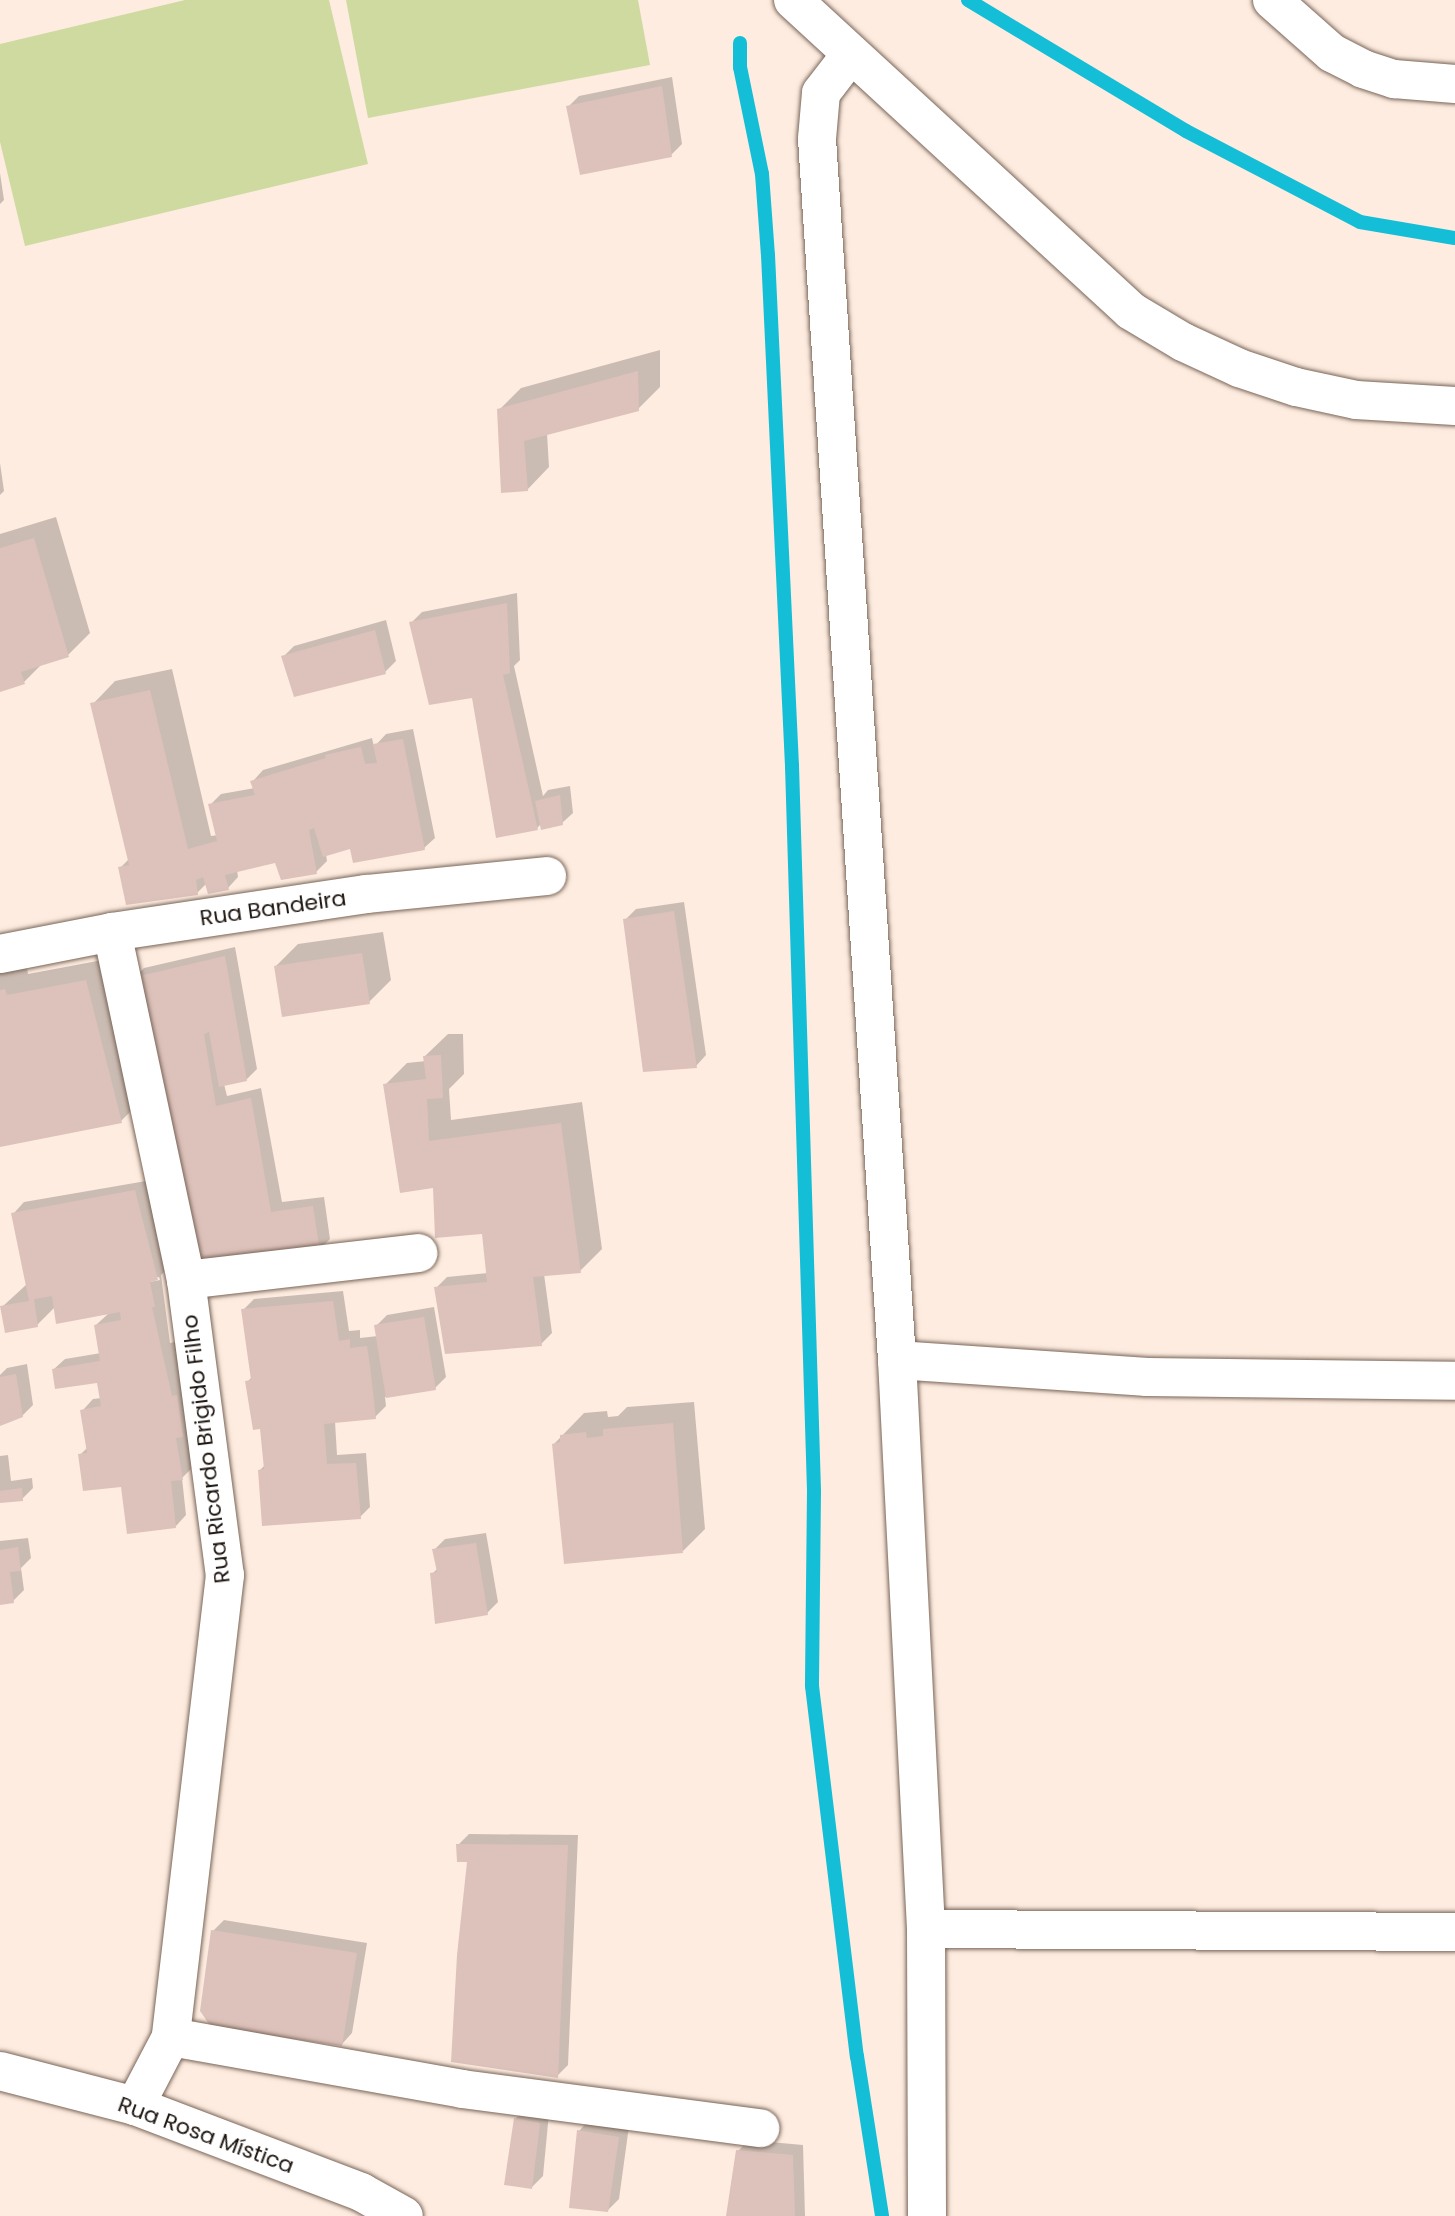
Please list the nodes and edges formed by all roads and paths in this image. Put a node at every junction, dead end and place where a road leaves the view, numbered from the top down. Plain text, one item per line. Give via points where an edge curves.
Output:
1 (793, 0) edge
2 (1272, 0) edge
3 (851, 54) junction
4 (1455, 84) edge
5 (1455, 406) edge
6 (547, 876) dead end
7 (112, 932) junction
8 (0, 954) edge
9 (418, 1253) dead end
10 (186, 1280) junction
11 (897, 1360) junction
12 (1455, 1381) edge
13 (926, 1929) junction
14 (1455, 1932) edge
15 (171, 2037) junction
16 (0, 2071) edge
17 (135, 2106) junction
18 (760, 2128) dead end
19 (404, 2216) edge
20 (927, 2216) edge

1 - 3 street
2 - 4 street via 1332,53 1363,69 1394,79
3 - 5 street via 1131,311 1183,342 1296,387 1356,400
3 - 11 street via 821,93 817,139
6 - 7 street, Rua Bandeira via 367,894
7 - 8 street, Rua Bandeira
7 - 10 street, Rua Ricardo Brigido Filho
9 - 10 street
10 - 15 street, Rua Ricardo Brigido Filho via 225,1575
11 - 12 street via 1147,1377
11 - 13 street
13 - 14 street
13 - 20 street
15 - 17 street, Rua Ricardo Brigido Filho
15 - 18 street via 462,2089
16 - 17 street, Rua Rosa Mística
17 - 19 street, Rua Rosa Mística via 361,2192

